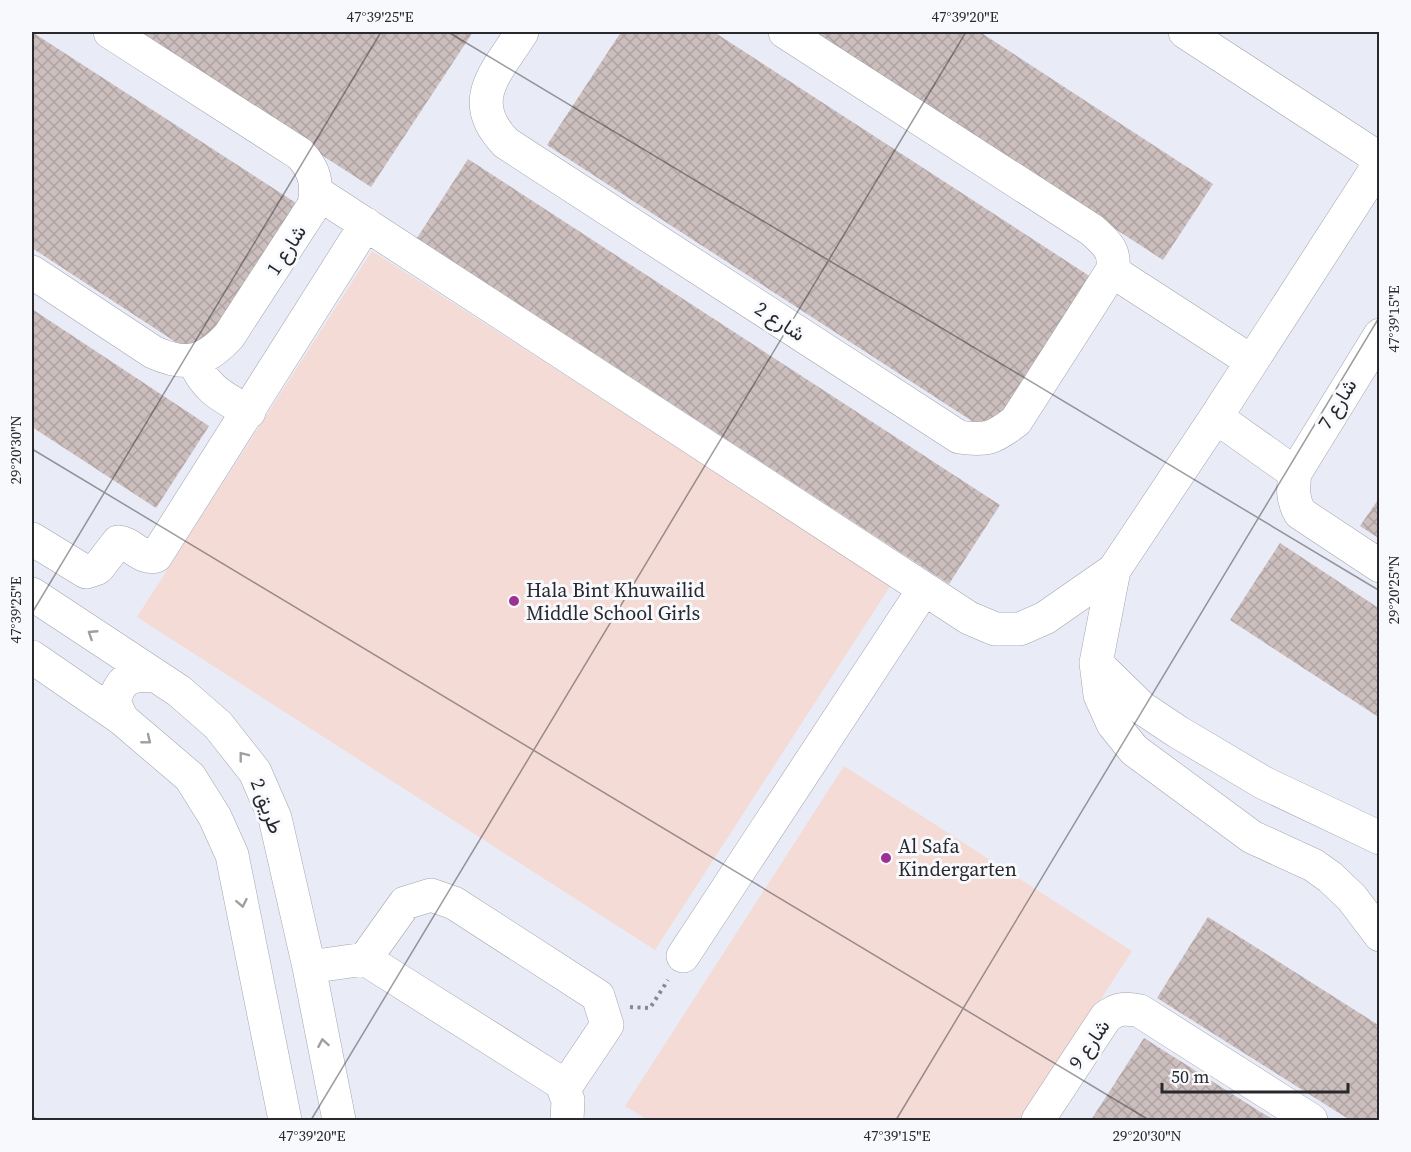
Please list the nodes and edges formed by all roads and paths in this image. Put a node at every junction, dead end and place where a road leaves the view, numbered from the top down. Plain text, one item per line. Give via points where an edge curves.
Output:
1 (110, 32) edge
2 (522, 32) edge
3 (785, 32) edge
4 (1185, 32) edge
5 (1380, 161) edge
6 (316, 192) junction
7 (366, 224) junction
8 (1112, 271) junction
9 (32, 272) edge
10 (1380, 335) edge
11 (194, 361) junction
12 (1251, 361) junction
13 (249, 412) junction
14 (1216, 417) junction
15 (1295, 472) junction
16 (32, 538) edge
17 (1380, 566) edge
18 (1114, 570) junction
19 (924, 589) junction
20 (39, 599) edge
21 (32, 647) edge
22 (32, 657) edge
23 (1096, 663) junction
24 (156, 676) junction
25 (122, 719) junction
26 (1380, 838) edge
27 (1380, 935) edge
28 (683, 956) joint
29 (365, 958) junction
30 (309, 967) junction
31 (603, 1007) junction
32 (331, 1087) junction
33 (282, 1108) edge
34 (566, 1113) edge
35 (339, 1120) edge
36 (1038, 1120) edge
37 (1311, 1120) edge

1 - 6 street via 300,154 313,171
2 - 8 street, شارع 2 via 486,90 490,121 506,143 959,437 976,440 996,436 1016,421
3 - 8 street via 1092,230 1111,250 1115,260
4 - 5 street
5 - 12 street
6 - 7 street
6 - 11 street, شارع 1 via 308,216 229,336 214,352
7 - 13 street
7 - 19 street
8 - 12 street
9 - 11 street via 153,351 173,360
10 - 15 street, شارع 7
11 - 13 street via 209,387
12 - 14 street
13 - 16 street via 156,556 144,556 118,542 98,568 86,572
14 - 15 street
14 - 18 street
15 - 17 street via 1292,492 1300,513
18 - 19 street via 1046,618 1020,629 995,629 969,618
18 - 23 street
19 - 28 street
20 - 21 street via 52,614 52,627 48,637
24 -> 20 street, طريق 2
22 - 25 street
23 - 26 street via 1142,708 1178,732 1264,783
23 - 27 street via 1100,695 1113,724 1134,750 1251,837 1313,865 1330,877 1352,897
24 - 25 street via 136,675 119,686 114,702
30 -> 24 street, طريق 2 via 275,818 255,772 218,725
25 -> 33 street via 190,777 215,817 232,855
28 - 31 path via 650,1008
29 - 30 street
29 - 31 street via 405,903 432,895 454,903 598,996
29 - 34 street via 561,1083
32 -> 30 street, طريق 2
31 - 34 street via 607,1025
32 - 33 street via 326,1100 316,1107
32 - 35 street, طريق 2
36 - 37 street, شارع 9 via 1106,1017 1123,1008 1140,1011

